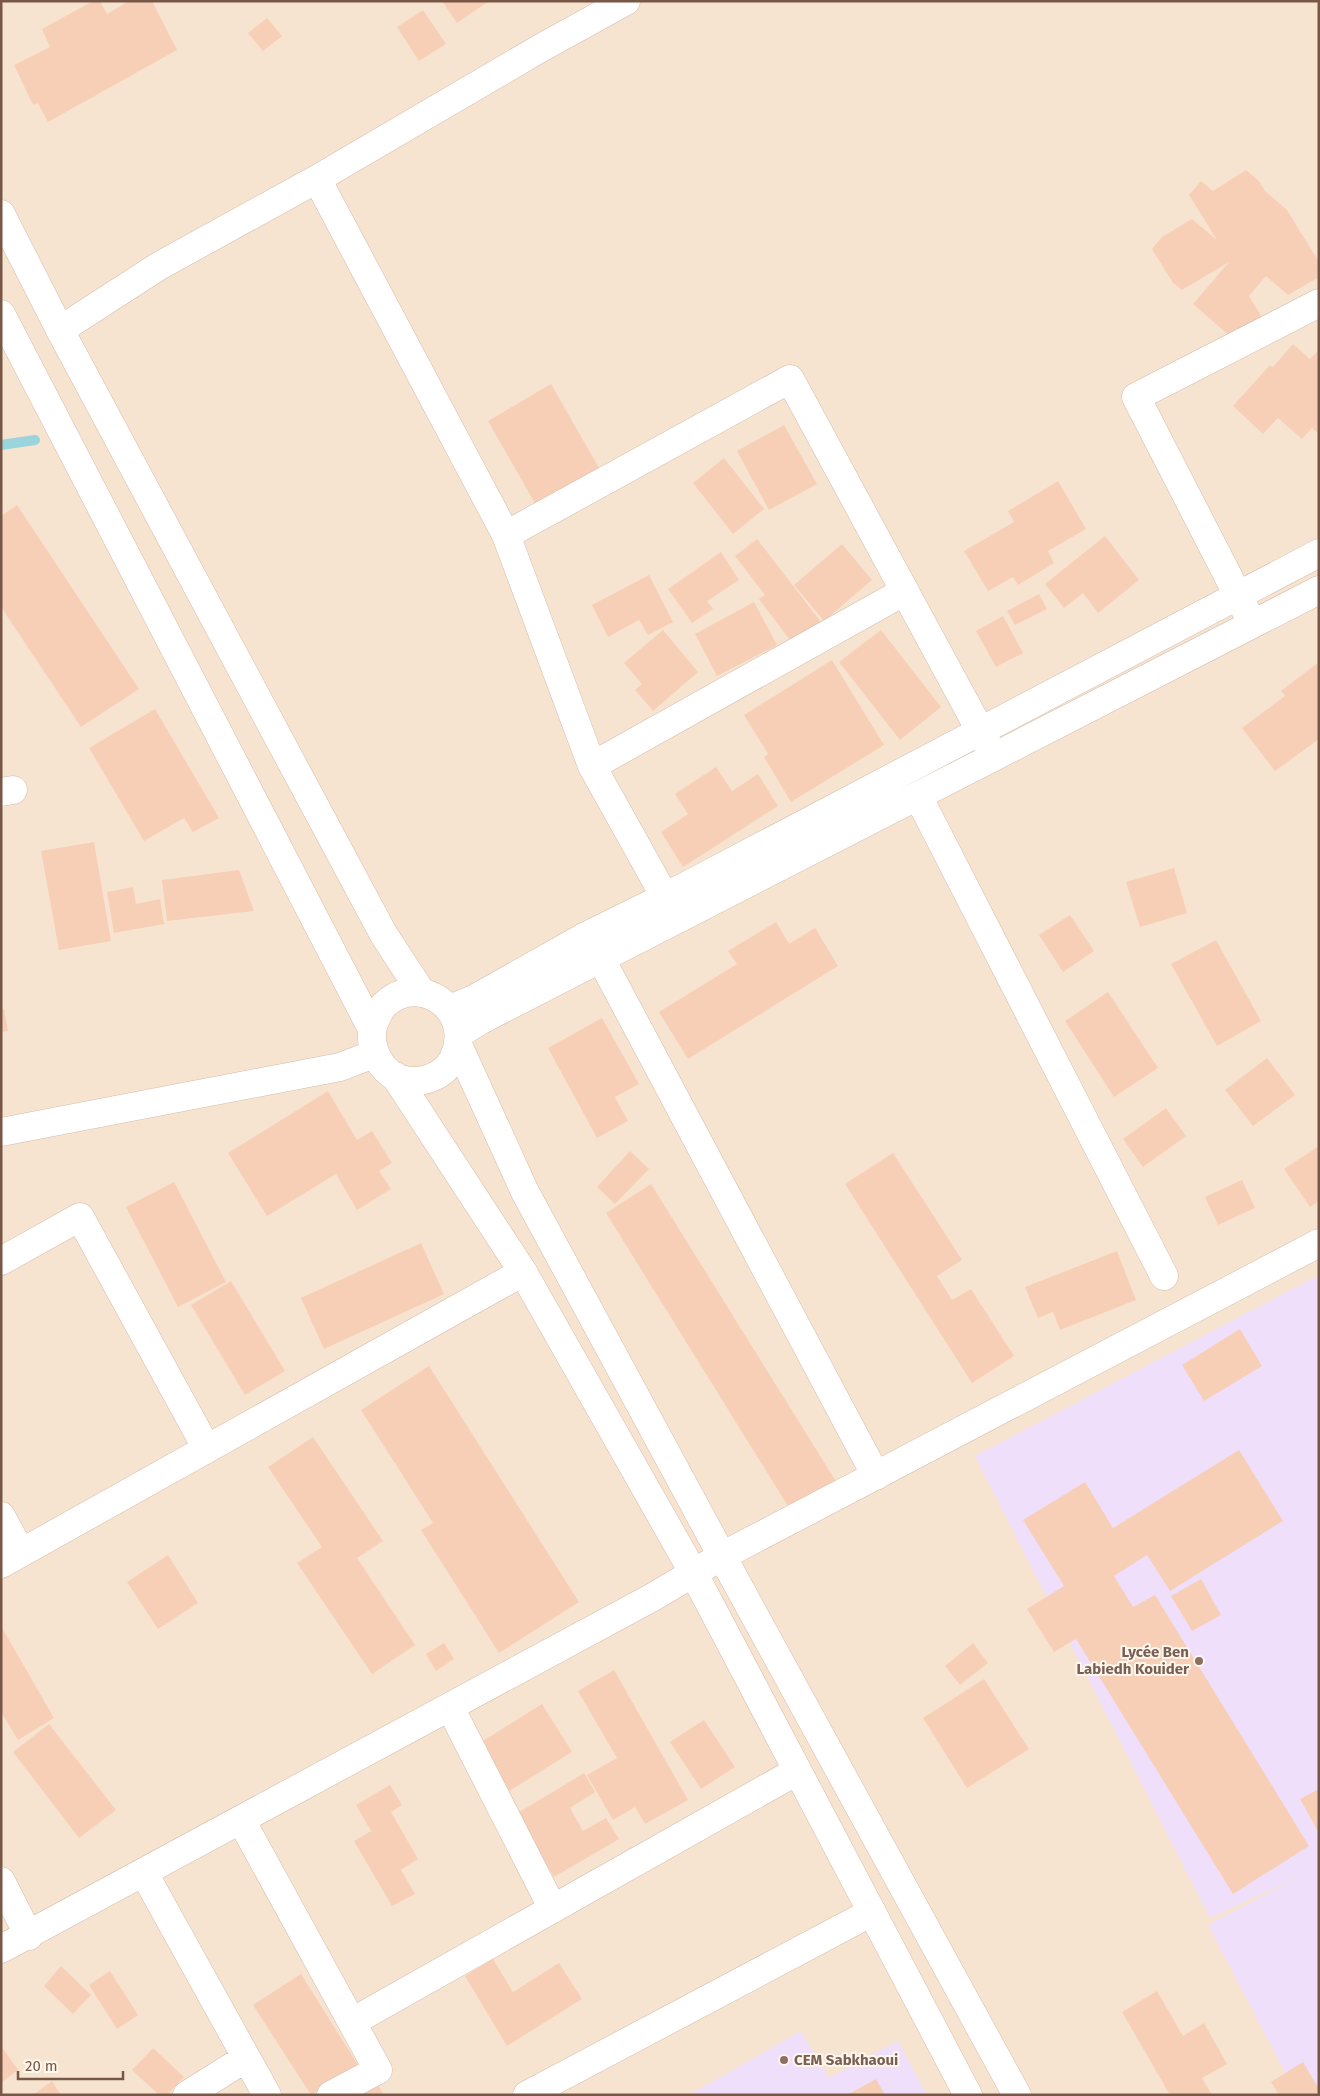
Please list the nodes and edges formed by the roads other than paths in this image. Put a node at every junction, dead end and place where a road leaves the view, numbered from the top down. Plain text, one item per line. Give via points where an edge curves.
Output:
1 (626, 1) edge
2 (318, 179) junction
3 (1, 214) edge
4 (1319, 302) edge
5 (1, 314) edge
6 (60, 330) junction
7 (506, 535) junction
8 (1319, 553) edge
9 (1319, 590) edge
10 (904, 591) junction
11 (1238, 596) junction
12 (1252, 624) junction
13 (981, 731) junction
14 (994, 757) junction
15 (592, 766) junction
16 (918, 796) junction
17 (665, 897) junction
18 (586, 936) junction
19 (601, 959) junction
20 (422, 993) junction
21 (456, 1030) junction
22 (373, 1041) junction
23 (395, 1076) junction
24 (1, 1132) edge
25 (1319, 1243) edge
26 (1, 1260) edge
27 (523, 1272) junction
28 (1164, 1276) dead end
29 (207, 1449) junction
30 (876, 1476) junction
31 (1, 1516) edge
32 (722, 1556) junction
33 (11, 1558) edge
34 (693, 1572) junction
35 (450, 1707) junction
36 (797, 1771) junction
37 (241, 1820) junction
38 (144, 1873) junction
39 (1, 1881) edge
40 (553, 1909) junction
41 (872, 1912) junction
42 (29, 1936) junction
43 (1, 1950) edge
44 (352, 2022) junction
45 (246, 2058) junction
46 (187, 2095) edge
47 (266, 2095) edge
48 (331, 2095) edge
49 (528, 2095) edge
50 (968, 2095) edge
51 (1018, 2095) edge

1 - 2 street
2 - 6 street via 159,266
2 - 7 street
3 - 6 street
4 - 11 street via 1136,397
5 - 22 street
6 - 20 street via 384,935
7 - 10 street via 790,380
7 - 15 street
8 - 11 street
9 - 12 street
10 - 13 street
10 - 15 street
11 - 12 street
11 - 13 street
12 - 14 street
13 - 14 street
13 - 17 street
14 - 16 street
15 - 17 street
16 - 19 street
16 - 28 street
17 - 18 street
18 - 19 street
18 - 21 street via 492,990
19 - 21 street
19 - 30 street
20 - 21 street via 437,998
20 - 22 street via 396,997 384,1005 377,1016
21 - 23 street via 452,1062 441,1073 426,1080 410,1081
21 - 32 street via 525,1192
22 - 23 street via 382,1067
22 - 24 street via 340,1066
23 - 27 street
25 - 30 street
26 - 29 street via 80,1217
27 - 29 street
27 - 34 street
29 - 33 street
30 - 32 street
31 - 33 street
32 - 34 street
32 - 51 street
34 - 35 street
34 - 36 street
35 - 37 street
35 - 40 street
36 - 40 street
36 - 41 street
37 - 38 street
37 - 44 street
38 - 42 street
38 - 45 street
39 - 42 street
40 - 44 street
41 - 49 street
41 - 50 street
42 - 43 street
44 - 48 street via 378,2070
45 - 46 street
45 - 47 street

